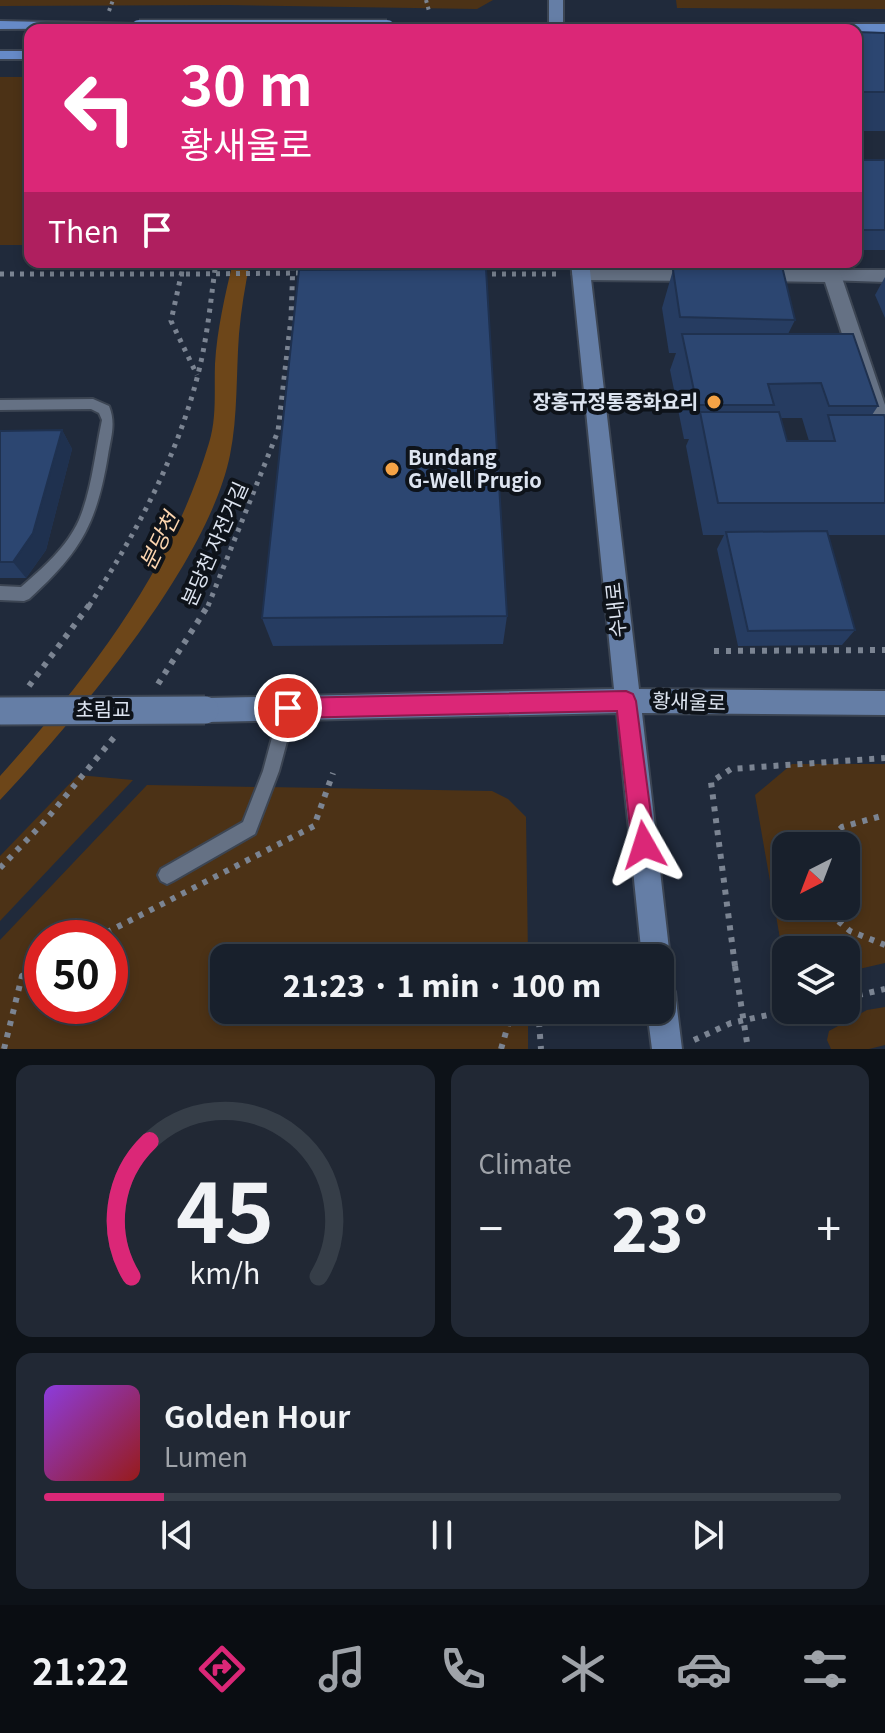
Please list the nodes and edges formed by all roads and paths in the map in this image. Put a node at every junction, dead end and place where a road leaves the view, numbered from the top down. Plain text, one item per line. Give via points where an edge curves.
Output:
1 (113, 0) edge
2 (426, 0) edge
3 (556, 0) edge
4 (109, 11) dead end
5 (429, 11) dead end
6 (556, 24) edge
7 (0, 25) edge
8 (24, 26) edge
9 (862, 28) edge
10 (885, 28) edge
11 (0, 55) edge
12 (24, 55) edge
13 (184, 268) edge
14 (215, 268) edge
15 (293, 268) edge
16 (580, 268) edge
17 (830, 269) edge
18 (315, 273) edge
19 (0, 274) edge
20 (184, 274) junction
21 (473, 274) edge
22 (885, 276) edge
23 (198, 376) junction
24 (0, 405) edge
25 (880, 407) edge
26 (885, 435) edge
27 (0, 593) edge
28 (885, 650) edge
29 (714, 651) dead end
30 (152, 692) dead end
31 (626, 701) junction
32 (885, 703) edge
33 (10, 704) edge
34 (288, 708) junction
35 (205, 710) joint
36 (123, 727) dead end
37 (885, 758) edge
38 (885, 815) edge
39 (837, 832) edge
40 (0, 868) edge
41 (167, 875) dead end
42 (832, 920) edge
43 (654, 944) edge
44 (885, 945) edge
45 (24, 975) edge
46 (885, 989) edge
47 (860, 995) edge
48 (772, 1014) edge
49 (508, 1024) edge
50 (539, 1024) edge
51 (671, 1024) edge
52 (678, 1046) edge
53 (4, 1049) edge
54 (501, 1049) edge
55 (541, 1049) edge
56 (748, 1049) edge

1 - 4 path
2 - 5 path
3 - 6 main road
7 - 8 main road
9 - 10 main road
11 - 12 main road
13 - 20 path
14 - 23 path
15 - 30 path, 분당천 자전거길 via 278,431 205,612
16 - 17 street via 730,275
16 - 21 path
16 - 31 main road, 수내로
17 - 22 street
17 - 25 street
18 - 20 path, bridge
19 - 20 path
20 - 23 path via 171,321
23 - 33 path via 161,476 102,586 58,651
24 - 27 lane via 93,404 108,420 79,534 24,594
25 - 26 street
28 - 29 path
31 - 32 main road, 황새울로
31 - 34 main road, 황새울로
31 - 43 main road, 수내로
33 - 35 main road, 초림교, bridge
34 - 35 main road, 황새울로
34 - 41 lane via 249,828
36 - 40 path
37 - 56 path, bridge via 731,769 711,782
38 - 39 path
42 - 44 path
45 - 53 path
46 - 47 path
48 - 52 path via 731,1023
49 - 54 path
50 - 55 path
51 - 52 main road

